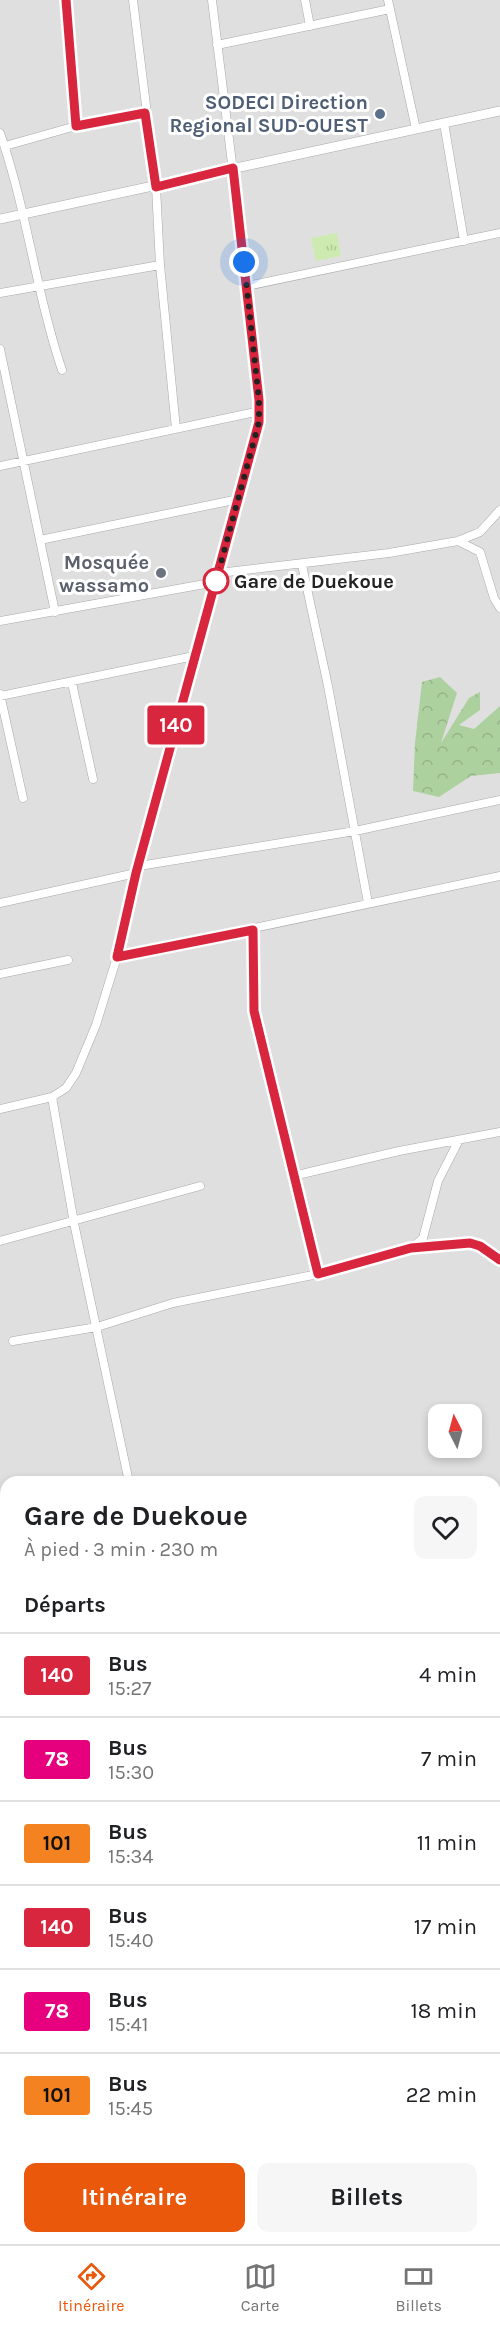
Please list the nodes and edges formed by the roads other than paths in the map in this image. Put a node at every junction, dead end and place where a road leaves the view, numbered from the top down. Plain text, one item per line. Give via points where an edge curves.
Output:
1 (66, 0) edge
2 (133, 0) edge
3 (212, 0) edge
4 (305, 0) edge
5 (388, 0) edge
6 (390, 9) junction
7 (310, 26) junction
8 (217, 45) junction
9 (500, 111) edge
10 (145, 113) junction
11 (444, 123) junction
12 (76, 126) junction
13 (416, 129) junction
14 (0, 133) edge
15 (5, 146) junction
16 (233, 168) junction
17 (156, 187) junction
18 (23, 214) junction
19 (0, 219) edge
20 (500, 233) edge
21 (464, 241) junction
22 (160, 265) junction
23 (37, 285) junction
24 (247, 286) junction
25 (0, 293) edge
26 (0, 349) edge
27 (62, 370) dead end
28 (260, 411) junction
29 (176, 429) junction
30 (24, 460) junction
31 (0, 466) edge
32 (238, 499) junction
33 (500, 510) edge
34 (40, 540) junction
35 (458, 541) junction
36 (302, 565) junction
37 (219, 573) junction
38 (216, 582) junction
39 (500, 608) edge
40 (55, 612) junction
41 (0, 621) edge
42 (194, 656) junction
43 (72, 683) junction
44 (0, 695) edge
45 (93, 779) dead end
46 (23, 798) dead end
47 (500, 800) edge
48 (355, 831) junction
49 (137, 869) junction
50 (500, 876) edge
51 (0, 903) edge
52 (368, 903) junction
53 (253, 930) junction
54 (117, 957) junction
55 (68, 960) dead end
56 (0, 974) edge
57 (52, 1097) junction
58 (0, 1109) edge
59 (500, 1132) edge
60 (458, 1142) junction
61 (294, 1176) junction
62 (200, 1186) dead end
63 (74, 1223) junction
64 (0, 1241) edge
65 (411, 1248) junction
66 (500, 1260) edge
67 (318, 1274) junction
68 (97, 1327) junction
69 (13, 1341) dead end
70 (128, 1476) edge

1 - 12 street
2 - 10 street
3 - 8 street
4 - 7 street
5 - 6 street
6 - 7 street
6 - 13 street
7 - 8 street
8 - 16 street
9 - 11 street
10 - 12 street
10 - 17 street
11 - 13 street
11 - 21 street
12 - 15 street
13 - 16 street
14 - 15 street
15 - 18 street
16 - 17 street
16 - 24 street
17 - 18 street
17 - 22 street
18 - 19 street
18 - 23 street
20 - 21 street
21 - 24 street
22 - 23 street
22 - 29 street
23 - 25 street
23 - 27 street
24 - 28 street
26 - 30 street
28 - 29 street
28 - 32 street
29 - 30 street
30 - 31 street
30 - 34 street
32 - 34 street
32 - 37 street
33 - 35 street via 480,532
34 - 40 street
35 - 36 street
35 - 39 street via 480,552
36 - 37 street
36 - 48 street
37 - 38 street
38 - 40 street
38 - 42 street
40 - 41 street
42 - 43 street
42 - 49 street
43 - 44 street
43 - 45 street
44 - 46 street
47 - 48 street
48 - 49 street
48 - 52 street
49 - 51 street
49 - 54 street
50 - 52 street
52 - 53 street
53 - 54 street
53 - 61 street via 254,1011
54 - 57 street via 96,1026 76,1073 66,1088
55 - 56 street
57 - 58 street
57 - 63 street
59 - 60 street
60 - 61 street via 399,1151
60 - 65 street via 438,1181 423,1238
61 - 67 street
62 - 63 street
63 - 64 street
63 - 68 street
65 - 66 street via 470,1243
65 - 67 street
67 - 68 street via 173,1303
68 - 69 street
68 - 70 street

